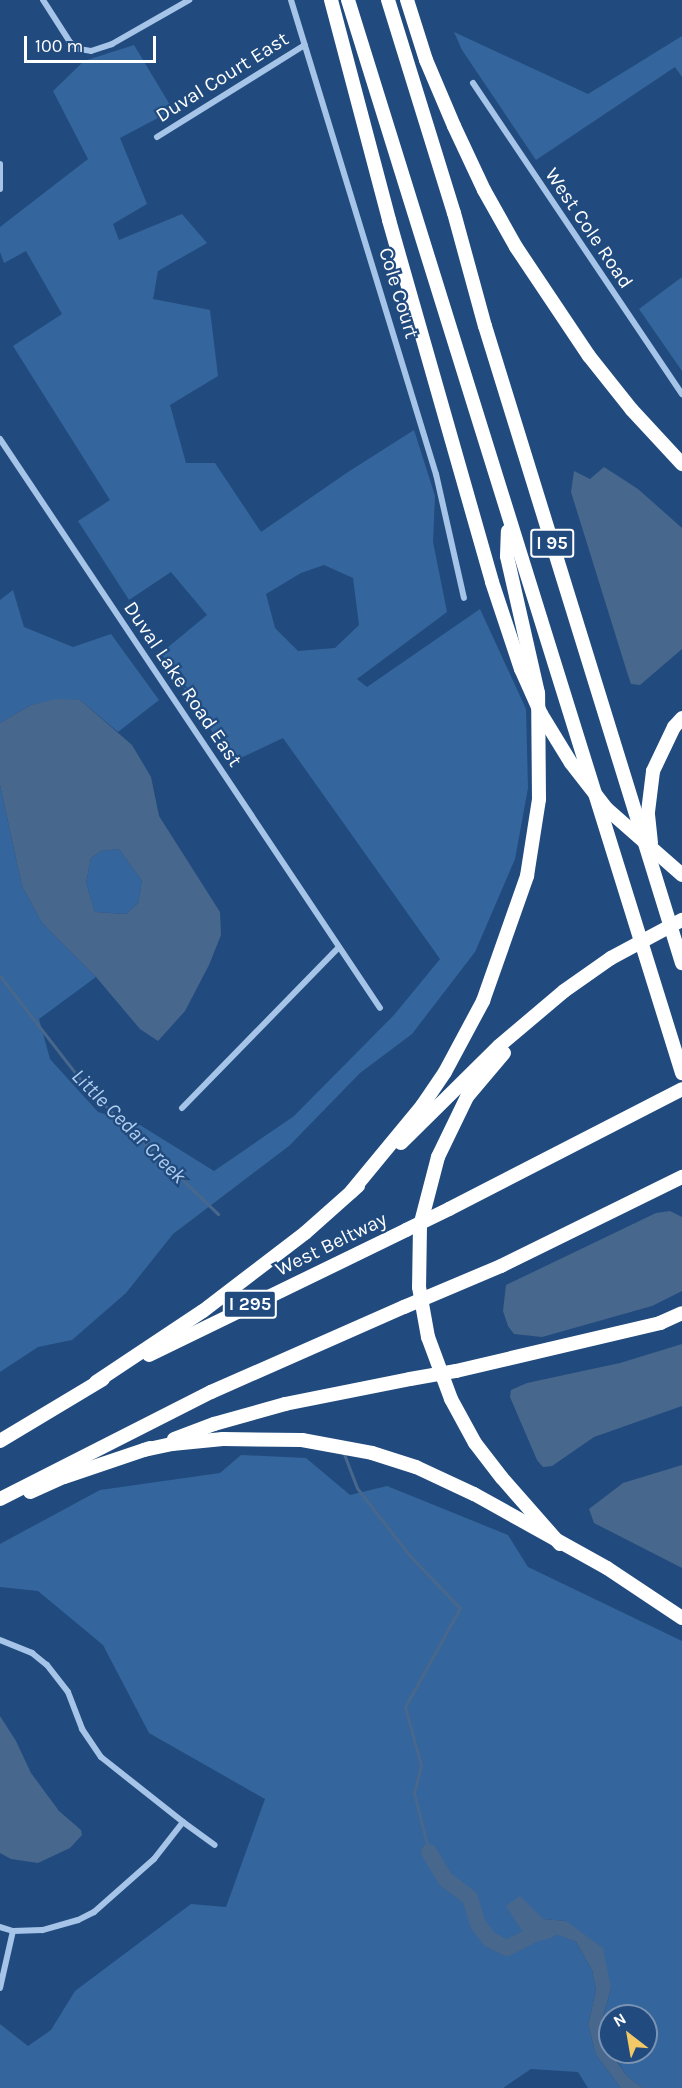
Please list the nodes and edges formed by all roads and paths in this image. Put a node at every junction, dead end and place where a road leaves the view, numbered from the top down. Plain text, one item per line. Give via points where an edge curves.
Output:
1 (43, 0) edge
2 (189, 0) edge
3 (291, 0) edge
4 (331, 0) edge
5 (348, 0) edge
6 (388, 0) edge
7 (406, 0) edge
8 (305, 45) junction
9 (473, 83) dead end
10 (157, 137) dead end
11 (0, 164) edge
12 (0, 189) edge
13 (681, 390) edge
14 (0, 439) edge
15 (682, 464) edge
16 (508, 520) junction
17 (464, 598) dead end
18 (682, 718) edge
19 (654, 872) junction
20 (682, 875) edge
21 (682, 920) edge
22 (338, 948) junction
23 (682, 963) edge
24 (564, 991) junction
25 (381, 1008) dead end
26 (682, 1073) edge
27 (682, 1089) edge
28 (182, 1107) dead end
29 (681, 1178) edge
30 (351, 1192) junction
31 (682, 1313) edge
32 (96, 1382) junction
33 (0, 1441) edge
34 (144, 1450) junction
35 (0, 1498) edge
36 (0, 1506) edge
37 (560, 1544) junction
38 (682, 1618) edge
39 (0, 1640) edge
40 (183, 1822) junction
41 (215, 1845) dead end
42 (0, 1927) edge
43 (13, 1931) junction
44 (0, 1988) edge

1 - 2 street via 70,42 90,51 112,44
3 - 8 street, Cole Court
4 - 20 highway, bridge via 392,231 520,669 571,763 607,809
5 - 16 highway, I 95
6 - 19 highway, I 95 via 454,213 484,326
7 - 15 highway via 454,126 516,247 589,356
8 - 10 street, Duval Court East
8 - 17 street, Cole Court via 436,474
9 - 13 street, West Cole Road
11 - 12 street
14 - 22 street, Duval Lake Road East
16 - 26 highway, I 95
16 - 30 highway via 507,556 538,693 539,799 527,876 483,1001 445,1072
18 - 19 highway via 653,771 648,812
19 - 23 highway, I 95
21 - 24 highway, bridge via 611,958
22 - 25 street, Duval Lake Road East
22 - 28 street
24 - 30 highway via 499,1046
24 - 37 highway via 496,1060 467,1097 445,1138 420,1226 419,1287 428,1337 451,1399 475,1443
27 - 32 highway, West Beltway / I 295, bridge via 449,1209
29 - 35 highway, bridge via 501,1266 211,1392
30 - 32 highway via 305,1233 203,1311
31 - 34 highway, bridge via 648,1326 456,1371 285,1404 214,1424
32 - 33 highway, West Beltway / I 295
34 - 36 highway via 64,1477
34 - 37 highway via 224,1439 302,1440 372,1453 416,1467 474,1494
37 - 38 highway via 608,1568
39 - 40 street via 24,1649 47,1665 68,1692 89,1743 113,1768
40 - 41 street
40 - 43 street via 154,1859 94,1912 59,1927
42 - 43 street
43 - 44 street

